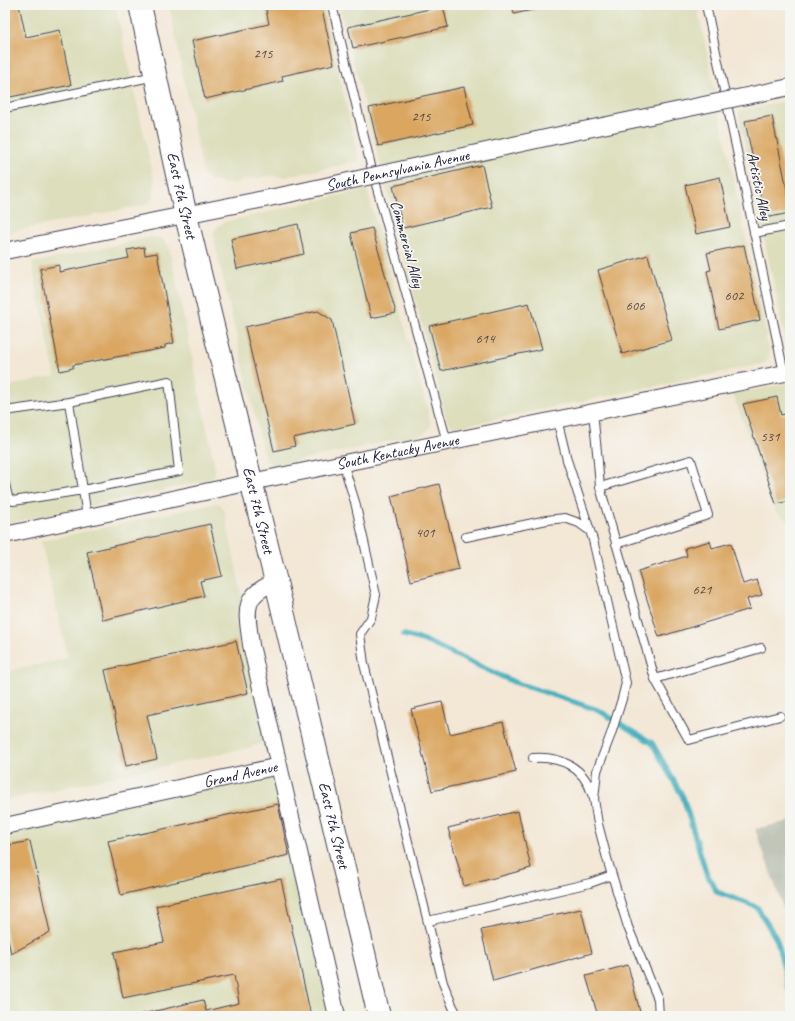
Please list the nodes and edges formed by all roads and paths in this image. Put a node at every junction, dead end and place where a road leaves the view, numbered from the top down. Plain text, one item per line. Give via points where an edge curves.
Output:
1 (140, 5) edge
2 (332, 5) edge
3 (706, 5) edge
4 (155, 76) junction
5 (790, 87) edge
6 (5, 108) edge
7 (186, 216) junction
8 (790, 226) edge
9 (754, 233) junction
10 (5, 251) edge
11 (787, 373) edge
12 (69, 402) junction
13 (5, 411) edge
14 (593, 412) junction
15 (558, 419) junction
16 (447, 442) junction
17 (343, 463) junction
18 (251, 482) junction
19 (5, 484) edge
20 (600, 487) junction
21 (83, 490) junction
22 (87, 517) junction
23 (590, 531) junction
24 (5, 535) edge
25 (466, 537) dead end
26 (616, 544) junction
27 (276, 582) junction
28 (761, 648) dead end
29 (655, 679) junction
30 (780, 716) dead end
31 (533, 758) dead end
32 (279, 766) junction
33 (594, 799) junction
34 (5, 824) edge
35 (612, 875) junction
36 (428, 921) junction
37 (337, 1016) edge
38 (379, 1016) edge
39 (458, 1016) edge
40 (659, 1016) edge

1 - 4 main road, East 7th Street
2 - 16 lane, Commercial Alley via 372,170
3 - 9 lane, Artistic Alley
4 - 6 lane
4 - 7 main road, East 7th Street
5 - 7 street, South Pennsylvania Avenue, bridge
7 - 10 street, South Pennsylvania Avenue
7 - 18 main road, East 7th Street
8 - 9 lane
9 - 11 lane, Artistic Alley
11 - 14 street, South Kentucky Avenue
12 - 13 lane
12 - 21 lane
12 - 21 lane via 169,381 179,471
14 - 15 street, South Kentucky Avenue
14 - 20 lane
15 - 16 street, South Kentucky Avenue
15 - 23 lane via 567,460
16 - 17 street, South Kentucky Avenue
17 - 18 street, South Kentucky Avenue
17 - 36 lane via 355,502 376,595 371,618 360,634 364,664
18 - 22 street, South Kentucky Avenue
18 - 27 main road, East 7th Street
19 - 21 lane via 8,497 13,501
20 - 26 lane
20 - 26 lane via 691,460 708,515
21 - 22 lane
22 - 24 street, South Kentucky Avenue
23 - 25 lane via 579,523 564,518
23 - 33 lane via 626,683 597,771
26 - 29 lane
27 - 32 street, Grand Avenue via 255,592 249,602 247,614 251,645
27 - 38 main road, East 7th Street
28 - 29 lane
29 - 30 lane via 689,740
31 - 33 lane via 548,757 579,771 589,784
32 - 34 street, Grand Avenue
32 - 37 street
33 - 35 lane
35 - 36 lane via 590,883
35 - 40 lane via 628,927 658,999
36 - 39 lane via 443,983

